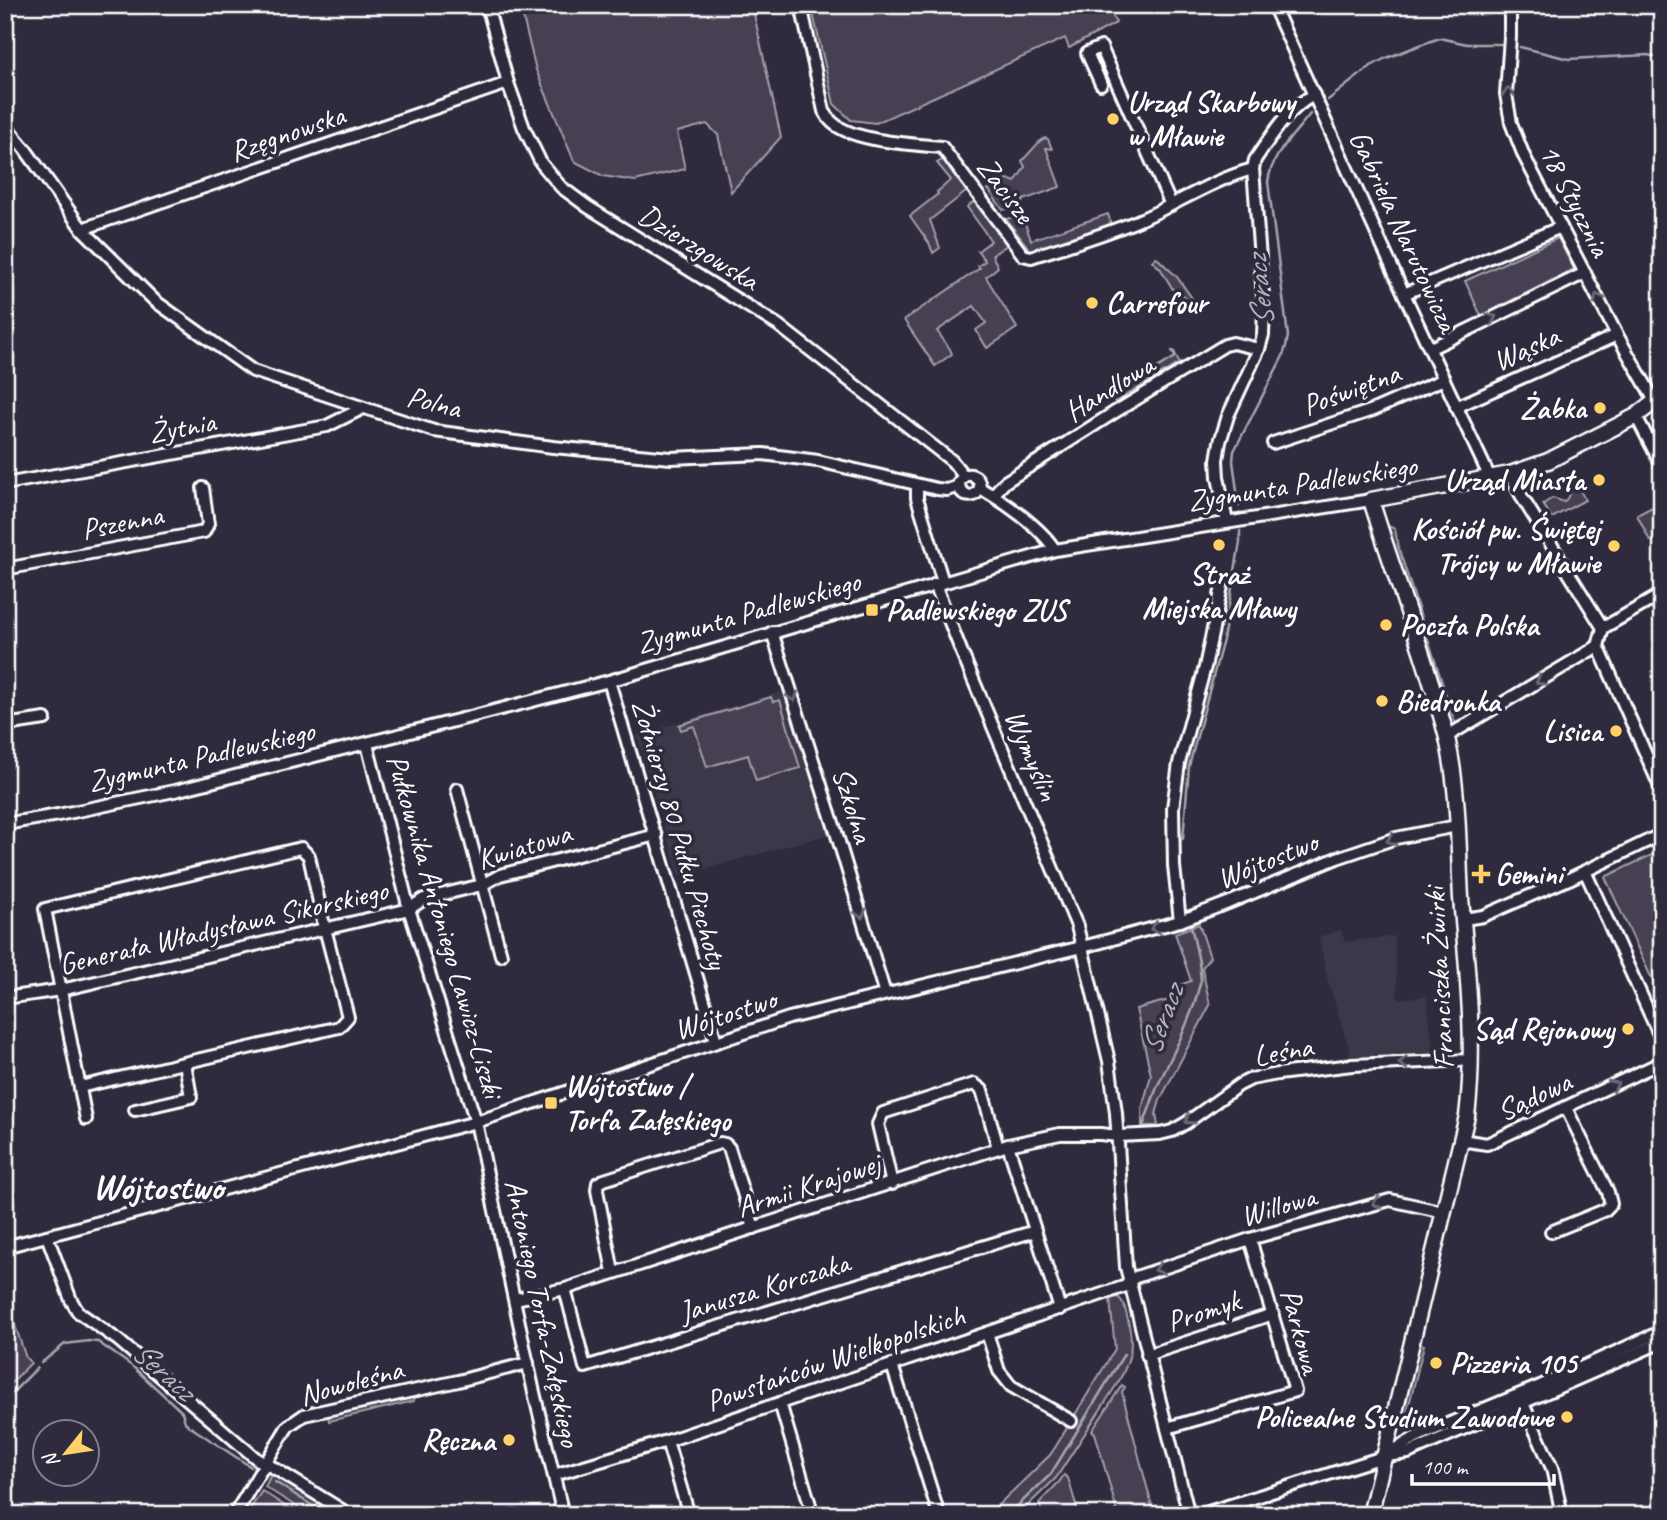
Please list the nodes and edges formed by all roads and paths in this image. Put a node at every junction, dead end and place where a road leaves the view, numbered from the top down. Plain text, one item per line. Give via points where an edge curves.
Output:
1 (487, 5) edge
2 (801, 5) edge
3 (1273, 5) edge
4 (1510, 5) edge
5 (508, 83) junction
6 (1101, 84) dead end
7 (1314, 95) junction
8 (5, 125) edge
9 (1253, 169) junction
10 (1171, 205) junction
11 (1561, 227) junction
12 (82, 229) junction
13 (1585, 273) junction
14 (1404, 294) junction
15 (1616, 335) junction
16 (1431, 348) junction
17 (1259, 349) junction
18 (1444, 379) junction
19 (1658, 398) edge
20 (1456, 407) junction
21 (363, 408) junction
22 (1636, 416) junction
23 (1273, 443) dead end
24 (1662, 466) edge
25 (1517, 472) junction
26 (1490, 478) junction
27 (961, 481) junction
28 (5, 484) edge
29 (918, 485) junction
30 (203, 488) dead end
31 (980, 488) junction
32 (993, 495) junction
33 (1371, 500) junction
34 (1227, 522) junction
35 (1055, 550) junction
36 (5, 569) edge
37 (939, 583) junction
38 (1222, 586) dead end
39 (1662, 594) edge
40 (1603, 628) junction
41 (772, 632) junction
42 (1598, 646) junction
43 (609, 681) junction
44 (45, 719) dead end
45 (5, 725) edge
46 (1447, 737) junction
47 (367, 744) junction
48 (457, 789) dead end
49 (1662, 791) edge
50 (5, 824) edge
51 (1457, 826) junction
52 (1662, 834) edge
53 (656, 835) junction
54 (1584, 871) junction
55 (482, 885) junction
56 (409, 909) junction
57 (1464, 919) junction
58 (1180, 921) junction
59 (325, 930) junction
60 (1083, 946) junction
61 (501, 955) dead end
62 (61, 990) junction
63 (885, 994) junction
64 (5, 998) edge
65 (716, 1041) junction
66 (1662, 1041) edge
67 (1471, 1060) junction
68 (1662, 1062) edge
69 (185, 1063) junction
70 (80, 1087) junction
71 (1566, 1108) junction
72 (135, 1110) dead end
73 (86, 1119) dead end
74 (475, 1122) junction
75 (1118, 1136) junction
76 (1461, 1140) junction
77 (1003, 1147) junction
78 (892, 1184) junction
79 (1444, 1212) junction
80 (754, 1228) junction
81 (1035, 1231) junction
82 (1551, 1232) dead end
83 (47, 1236) junction
84 (1250, 1239) junction
85 (5, 1247) edge
86 (613, 1272) junction
87 (1129, 1281) junction
88 (565, 1289) junction
89 (515, 1299) junction
90 (1060, 1308) junction
91 (1273, 1314) junction
92 (1662, 1331) edge
93 (986, 1333) junction
94 (1662, 1342) edge
95 (1147, 1355) junction
96 (528, 1363) junction
97 (892, 1365) junction
98 (1520, 1398) junction
99 (780, 1403) junction
100 (1071, 1421) dead end
101 (1167, 1428) junction
102 (667, 1441) junction
103 (1386, 1456) junction
104 (265, 1464) junction
105 (554, 1475) junction
106 (233, 1515) edge
107 (350, 1515) edge
108 (563, 1515) edge
109 (689, 1515) edge
110 (813, 1515) edge
111 (939, 1515) edge
112 (1189, 1515) edge
113 (1199, 1515) edge
114 (1370, 1515) edge
115 (1562, 1515) edge

1 - 5 street, Dzierzgowska
2 - 10 street, Zacisze via 824,111 831,122 870,138 942,147 1023,255 1031,257 1119,228
3 - 7 street, Gabriela Narutowicza
11 -> 4 street, 18 Stycznia via 1511,123 1506,94
5 - 12 street, Rzęgnowska
5 - 27 street, Dzierzgowska via 541,163 561,187 778,325 952,461
6 - 10 street via 1087,53 1101,47
7 - 9 street via 1293,110
7 - 14 street, Gabriela Narutowicza
8 - 12 street, Polna
9 - 10 street, Zacisze
9 - 17 street via 1264,309
11 - 13 street, 18 Stycznia
11 - 14 street
12 - 21 street, Polna via 155,301 253,371
15 -> 13 street, 18 Stycznia
16 -> 13 street
14 - 16 street, Gabriela Narutowicza
15 - 19 street, 18 Stycznia
15 - 20 street, Wąska
16 - 18 street, Gabriela Narutowicza
17 - 32 street, Handlowa via 1225,345 1005,482
17 - 34 street via 1220,442 1218,477
18 - 20 street, Gabriela Narutowicza
18 - 23 street, Poświętna via 1373,410
19 - 22 main road, Zygmunta Padlewskiego
20 - 26 street, Gabriela Narutowicza
21 - 28 street, Żytnia via 327,426
21 - 29 street, Polna via 434,432 671,458 763,454 818,461
22 - 24 street
22 - 25 main road, Zygmunta Padlewskiego
25 - 26 main road, Zygmunta Padlewskiego
25 - 40 street via 1523,499
26 - 33 main road, Zygmunta Padlewskiego
27 - 29 street, Polna via 947,489
27 - 31 street, Dzierzgowska via 974,475
27 - 31 street, Dzierzgowska via 962,493 969,496
29 - 37 street, Wymyślin via 917,498
30 - 36 street, Pszenna via 208,524 204,532
31 - 32 street, Dzierzgowska
32 - 35 street, Dzierzgowska via 1038,530
33 - 34 street, Zygmunta Padlewskiego
33 - 46 main road, Franciszka Żwirki
34 - 35 street, Zygmunta Padlewskiego
35 - 37 street, Zygmunta Padlewskiego
37 - 41 street, Zygmunta Padlewskiego
37 - 60 street, Wymyślin via 962,653
38 - 58 street via 1179,764 1173,808
39 - 40 street
40 - 42 street
41 - 43 street, Zygmunta Padlewskiego
41 -> 63 street, Szkolna
42 -> 46 street
42 - 49 street
43 - 47 street, Zygmunta Padlewskiego
43 - 53 street, Żołnierzy 80 Pułku Piechoty
44 - 45 street
46 - 51 main road, Franciszka Żwirki
47 - 50 street, Zygmunta Padlewskiego via 179,790
47 - 56 street, Pułkownika Antoniego Lawicz-Liszki
48 - 55 street
51 - 57 main road, Franciszka Żwirki
51 -> 58 street, Wójtostwo via 1396,838 1337,858
52 - 54 street
53 - 55 street, Kwiatowa via 500,875
53 - 65 street, Żołnierzy 80 Pułku Piechoty
54 - 57 street via 1483,916
54 - 66 street
55 - 56 street, Kwiatowa via 424,899
55 - 61 street
56 - 59 street, Generała Władysława Sikorskiego
56 - 74 street, Pułkownika Antoniego Lawicz-Liszki
57 - 67 main road, Franciszka Żwirki
58 -> 60 street, Wójtostwo
59 - 62 street, Generała Władysława Sikorskiego
59 - 62 street via 309,856 301,848 45,909
59 - 69 street via 348,1017 339,1027
60 - 63 street, Wójtostwo
60 - 75 street, Wymyślin via 1109,1061
62 - 64 street, Generała Władysława Sikorskiego
62 - 70 street
63 - 65 street, Wójtostwo
65 - 74 street, Wójtostwo
67 -> 75 street, Leśna via 1352,1065 1251,1079 1172,1131
67 - 76 main road, Franciszka Żwirki
71 -> 68 street, Sądowa
69 - 70 street
69 - 72 street via 191,1097
70 - 73 street
71 - 76 street, Sądowa via 1487,1144
71 - 82 street via 1611,1204
74 - 83 street, Wójtostwo
74 - 89 street, Antoniego Torfa-Załęskiego
75 - 77 street, Armii Krajowej via 1060,1135
75 - 87 street, Wymyślin
76 - 79 main road, Franciszka Żwirki
77 - 78 street, Armii Krajowej
77 - 78 street via 982,1090 974,1084 883,1113 878,1124
77 - 81 street
78 - 80 street, Armii Krajowej
79 -> 84 street, Willowa via 1390,1200
79 - 103 main road, Franciszka Żwirki
80 - 86 street, Armii Krajowej
80 - 86 street via 729,1148 720,1143 598,1184
81 - 88 street, Janusza Korczaka via 584,1367
81 - 90 street
83 - 85 street, Wójtostwo
83 - 104 street via 78,1312 118,1340
84 -> 87 street, Willowa
84 - 91 street, Parkowa
86 - 88 street, Armii Krajowej
87 - 90 street, Powstańców Wielkopolskich via 1126,1286
87 - 95 street, Wymyślin
88 - 89 street, Armii Krajowej
89 - 96 street, Antoniego Torfa-Załęskiego
90 - 93 street, Powstańców Wielkopolskich
91 - 95 street, Promyk
91 - 101 street, Parkowa via 1295,1391
92 - 98 street
93 - 97 street, Powstańców Wielkopolskich
93 - 100 street via 999,1371 1011,1385
94 - 98 street
95 - 101 street, Wymyślin
96 - 104 street, Nowoleśna via 304,1415 288,1426
96 - 105 street, Antoniego Torfa-Załęskiego
97 - 99 street, Powstańców Wielkopolskich
97 - 111 street
98 - 103 street via 1408,1454
98 - 115 street via 1552,1468
99 - 102 street, Powstańców Wielkopolskich
99 - 110 street
101 - 112 street, Wymyślin
102 - 105 street, Powstańców Wielkopolskich
102 - 109 street
103 - 113 street
103 - 114 main road, Franciszka Żwirki
104 - 106 street, Nowoleśna
104 - 107 street
105 - 108 street, Antoniego Torfa-Załęskiego

